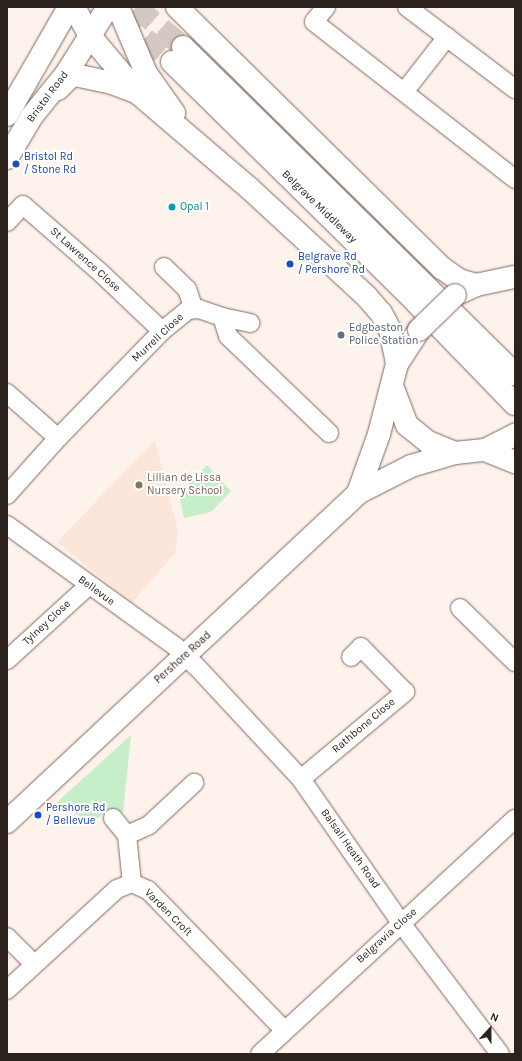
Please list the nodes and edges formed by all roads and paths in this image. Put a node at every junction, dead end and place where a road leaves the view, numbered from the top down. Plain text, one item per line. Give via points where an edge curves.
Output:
1 (69, 7) edge
2 (74, 7) edge
3 (88, 7) edge
4 (108, 7) edge
5 (118, 7) edge
6 (326, 7) edge
7 (407, 7) edge
8 (185, 12) edge
9 (90, 36) junction
10 (447, 37) junction
11 (515, 89) edge
12 (404, 92) junction
13 (139, 94) junction
14 (7, 115) edge
15 (32, 116) junction
16 (194, 140) junction
17 (7, 158) edge
18 (515, 179) edge
19 (7, 222) edge
20 (164, 267) dead end
21 (515, 277) edge
22 (476, 285) junction
23 (194, 309) junction
24 (222, 317) junction
25 (250, 323) dead end
26 (162, 331) junction
27 (397, 364) junction
28 (515, 374) edge
29 (392, 386) junction
30 (7, 393) edge
31 (515, 404) edge
32 (329, 433) dead end
33 (515, 435) edge
34 (58, 438) junction
35 (485, 450) junction
36 (455, 453) junction
37 (515, 462) edge
38 (358, 493) junction
39 (7, 495) edge
40 (7, 525) edge
41 (88, 586) junction
42 (460, 608) dead end
43 (185, 657) junction
44 (351, 657) dead end
45 (7, 660) edge
46 (515, 662) edge
47 (301, 779) junction
48 (194, 783) dead end
49 (113, 818) dead end
50 (515, 818) edge
51 (7, 822) edge
52 (127, 835) junction
53 (132, 883) junction
54 (401, 923) junction
55 (7, 937) edge
56 (34, 964) junction
57 (7, 990) edge
58 (284, 1030) junction
59 (260, 1054) edge
60 (500, 1054) edge

1 - 14 main road, Bristol Road
2 - 9 main road
3 - 9 main road
4 - 9 main road, Bristol Road
5 - 16 main road via 146,73
6 - 12 street via 314,22
7 - 10 street
8 - 22 main road via 442,268 459,280
9 - 13 main road
9 - 15 main road, Bristol Road via 66,74
10 - 11 street
10 - 12 street
12 - 18 street
13 - 15 main road via 92,77 72,75
13 - 16 main road
15 - 17 main road, Bristol Road
16 - 27 main road via 367,297 381,313 390,330
19 - 26 street, St Lawrence Close via 23,205
20 - 23 street via 187,289
21 - 22 main road
22 - 27 main road, bridge via 455,295 419,330
23 - 24 street, Murrell Close
23 - 26 street, Murrell Close via 188,310
24 - 25 street, Murrell Close
24 - 32 street via 228,336
26 - 34 street, Murrell Close
27 - 29 main road, Pershore Road
28 - 31 main road, Belgrave Middleway via 178,54
29 - 36 main road via 407,425 428,442
29 - 38 main road, Pershore Road
30 - 34 street
33 - 35 main road
34 - 39 street, Murrell Close
35 - 36 main road, Pershore Road
35 - 37 main road
36 - 38 main road, Pershore Road via 411,466
38 - 43 main road, Pershore Road
40 - 41 street, Bellevue
41 - 43 street, Bellevue via 176,647
41 - 45 street, Tylney Close
42 - 46 street
43 - 47 street, Balsall Heath Road
43 - 51 main road, Pershore Road
44 - 47 street, Rathbone Close via 361,648 405,692
47 - 54 street, Balsall Heath Road
48 - 52 street via 149,826
49 - 52 street
50 - 54 street, Belgravia Close
52 - 53 street
53 - 56 street, Varden Croft via 117,889
53 - 58 street, Varden Croft via 148,890
54 - 58 street, Belgravia Close
54 - 60 street, Balsall Heath Road
55 - 56 street
56 - 57 street, Varden Croft
58 - 59 street, Belgravia Close

